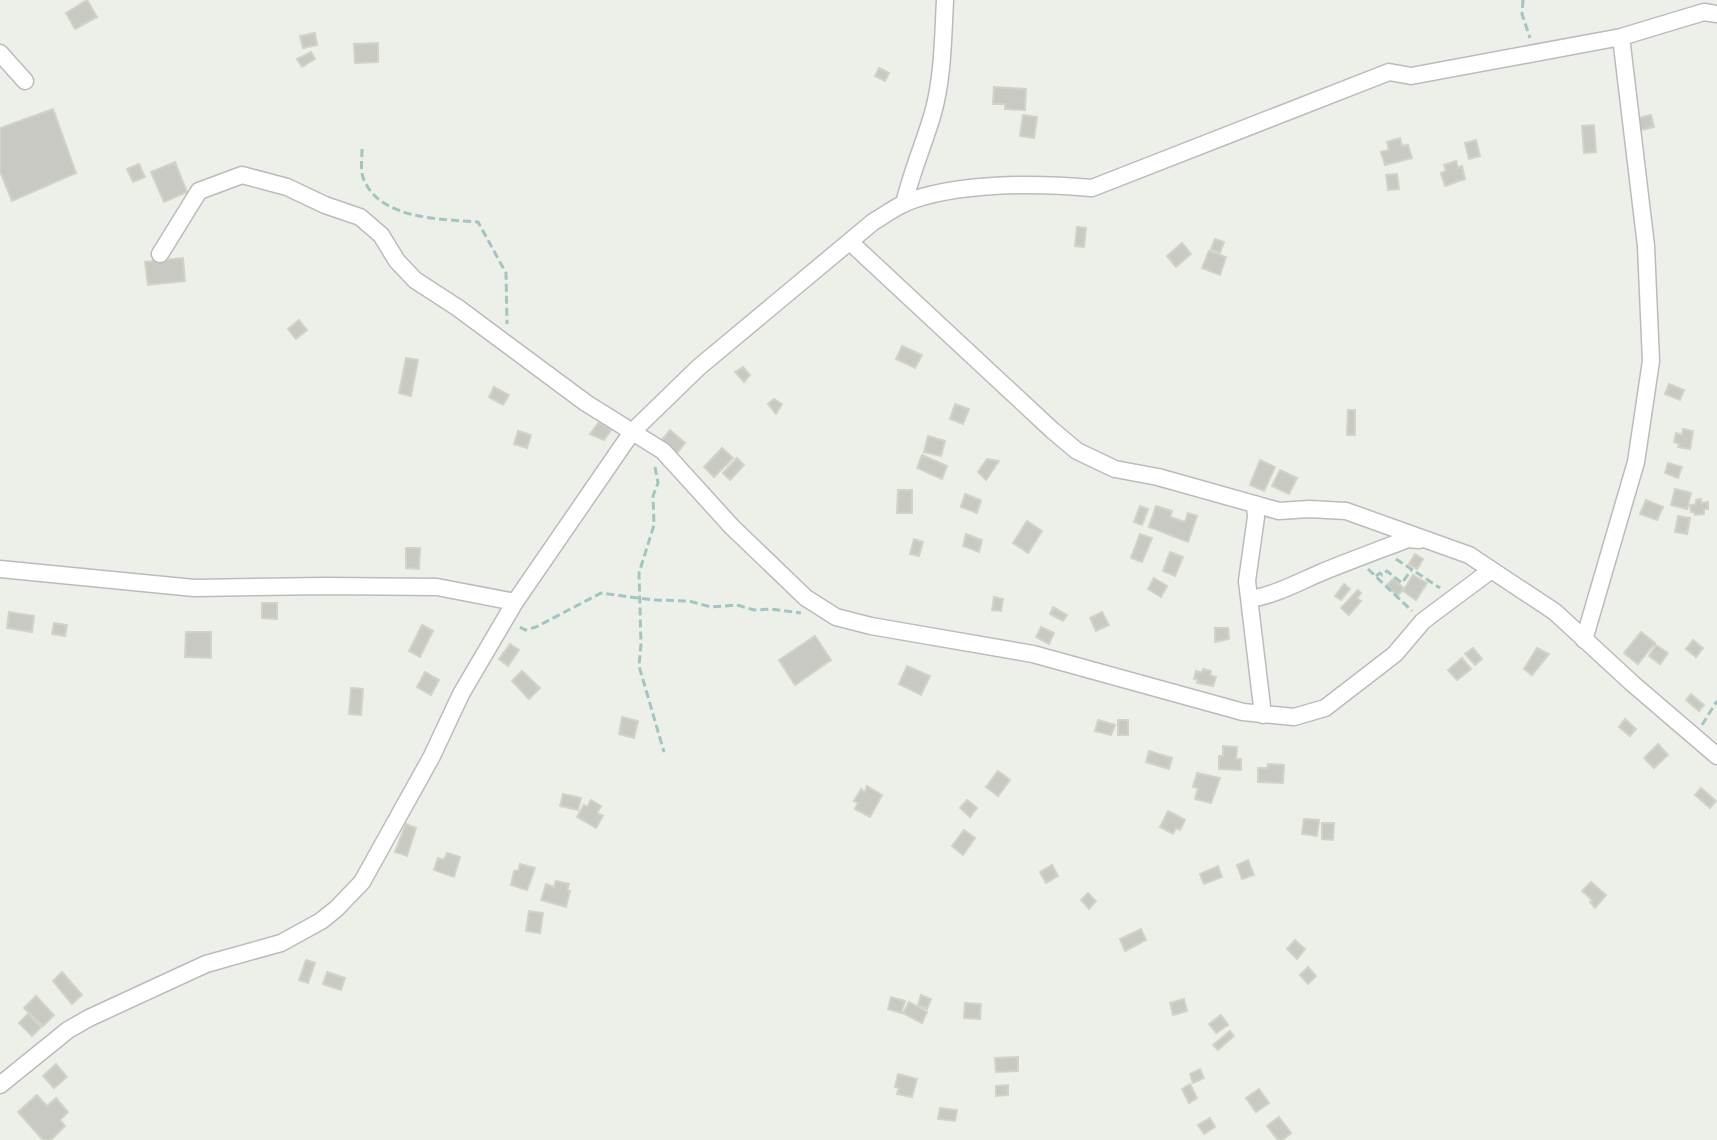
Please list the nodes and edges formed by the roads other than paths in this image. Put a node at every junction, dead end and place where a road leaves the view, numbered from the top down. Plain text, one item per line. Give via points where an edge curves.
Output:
1 (945, 0) edge
2 (1710, 9) edge
3 (1621, 37) junction
4 (0, 53) edge
5 (25, 81) dead end
6 (904, 204) junction
7 (850, 242) junction
8 (160, 254) dead end
9 (632, 432) junction
10 (1255, 504) junction
11 (1429, 541) junction
12 (0, 569) edge
13 (1490, 571) junction
14 (1250, 599) junction
15 (515, 602) junction
16 (1584, 640) junction
17 (1263, 715) junction
18 (1717, 756) edge
19 (0, 1085) edge

1 - 6 street via 933,112
2 - 3 street
3 - 6 street via 1411,76 1389,72 1092,188 1049,184 943,191
3 - 16 street via 1646,246 1651,361 1636,462
4 - 5 street
6 - 7 street
7 - 9 street via 699,367
7 - 10 street via 1077,451 1115,469
8 - 9 street via 199,191 242,175 272,183 360,217 415,280
9 - 15 street
9 - 17 street via 656,447 806,598 836,617 1033,654
10 - 11 street via 1279,511 1346,511
10 - 14 street
11 - 13 street via 1469,555
11 - 14 street via 1408,539 1273,595
12 - 15 street via 194,588 437,587
13 - 16 street via 1555,612
13 - 17 street via 1423,621 1395,654 1325,708 1294,717
14 - 17 street
15 - 19 street via 362,882 336,909 281,943 206,964 89,1018
16 - 18 street

